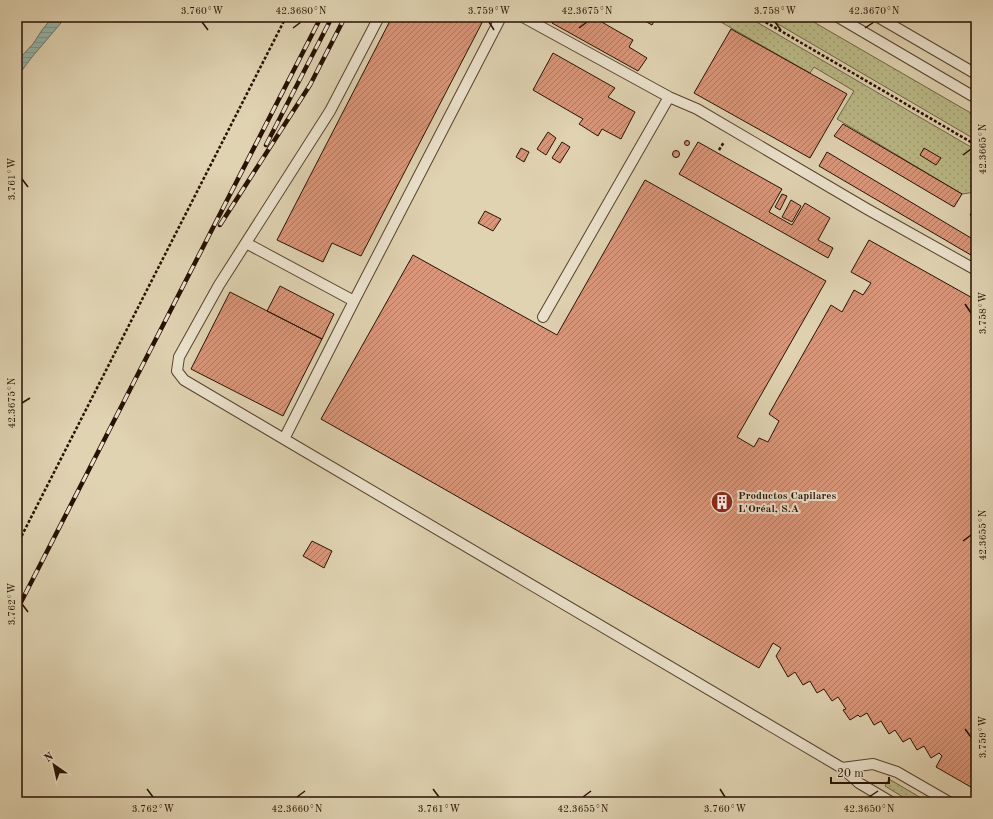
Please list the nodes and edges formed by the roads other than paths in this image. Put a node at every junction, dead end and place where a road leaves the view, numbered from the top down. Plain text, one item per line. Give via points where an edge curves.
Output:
1 (379, 17) edge
2 (501, 17) edge
3 (838, 17) edge
4 (878, 17) edge
5 (528, 18) edge
6 (976, 74) edge
7 (669, 97) junction
8 (976, 98) edge
9 (246, 243) junction
10 (976, 270) edge
11 (354, 301) junction
12 (543, 317) dead end
13 (284, 439) junction
14 (842, 768) junction
15 (891, 802) edge
16 (949, 802) edge

1 - 9 lane via 330,111
2 - 11 lane
3 - 8 lane
4 - 6 lane
5 - 7 lane
7 - 10 lane via 697,109
7 - 12 lane
9 - 11 lane
9 - 13 lane via 178,357 177,371 184,380
11 - 13 lane
13 - 14 lane
14 - 15 lane via 860,783
14 - 16 lane via 873,764 897,772

